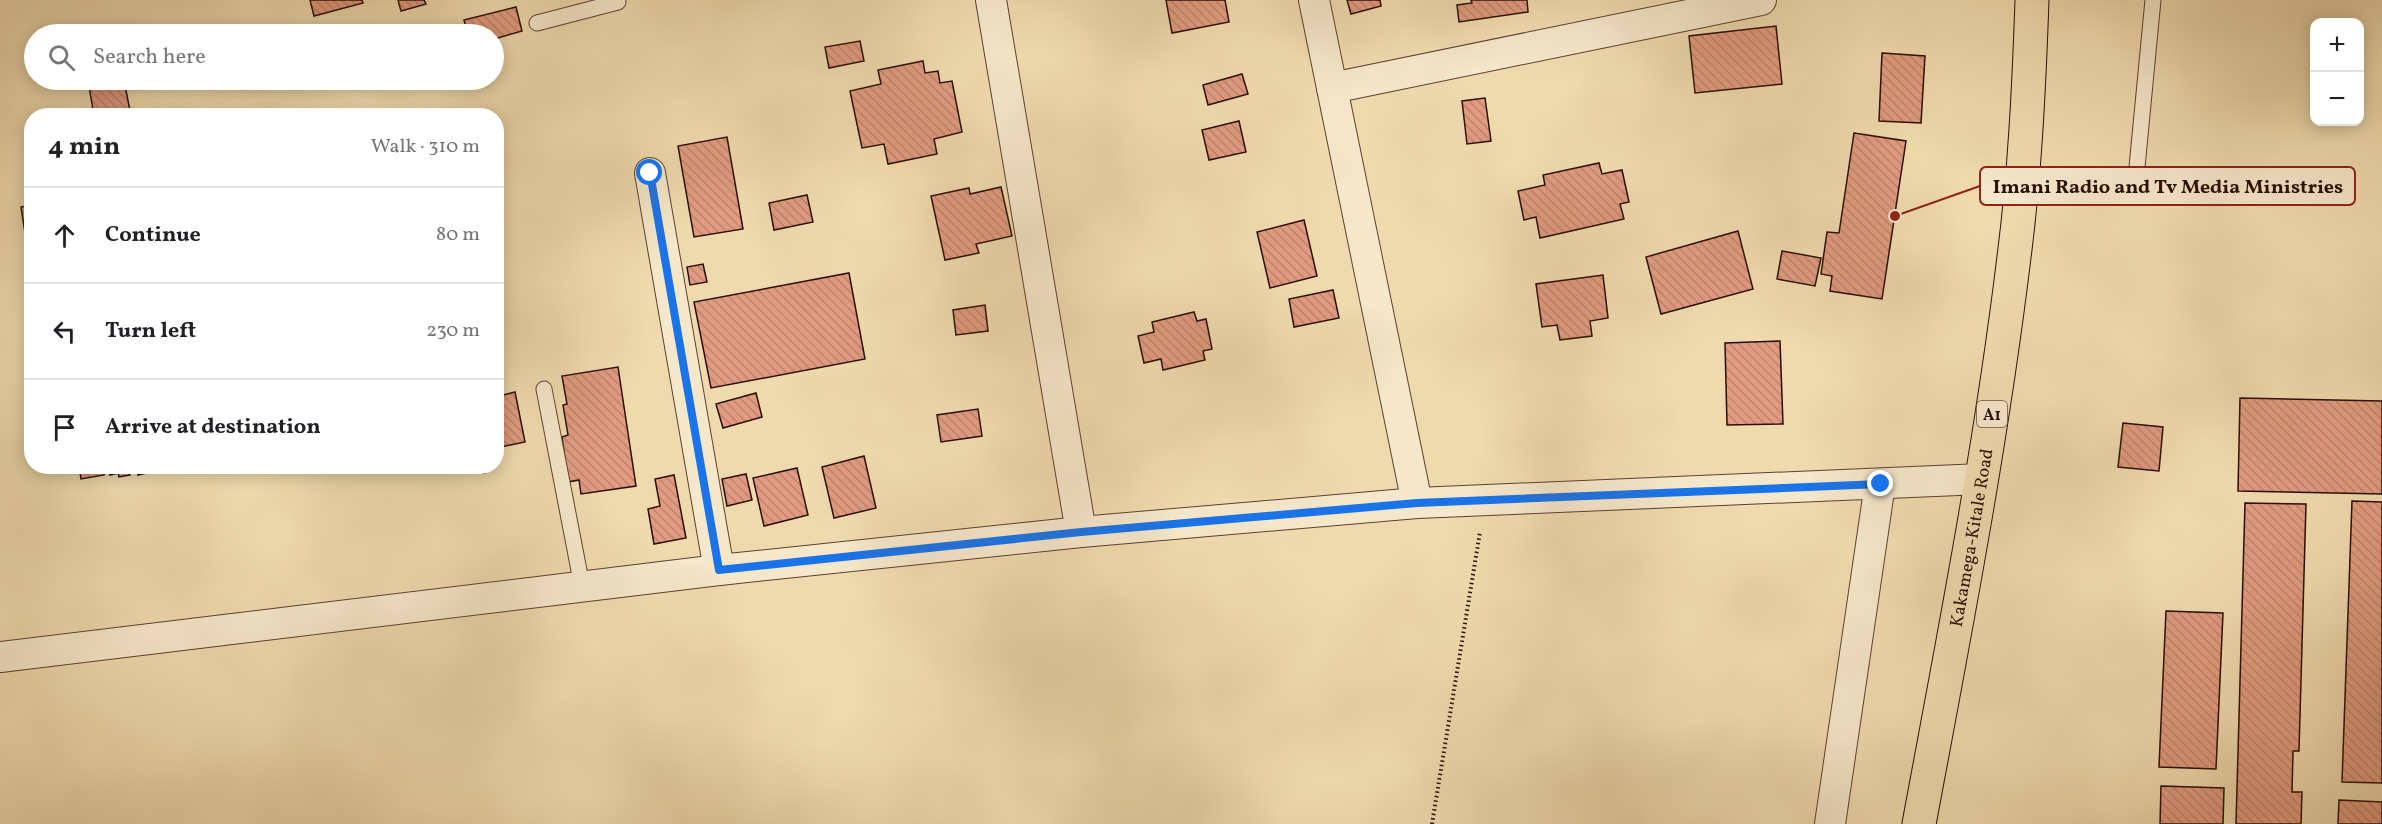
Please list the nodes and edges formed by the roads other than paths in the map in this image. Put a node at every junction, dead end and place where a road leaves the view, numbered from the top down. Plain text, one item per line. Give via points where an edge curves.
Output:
1 (617, 0) edge
2 (991, 0) edge
3 (1314, 0) edge
4 (1761, 0) edge
5 (2032, 0) edge
6 (2153, 0) edge
7 (537, 23) dead end
8 (1332, 88) junction
9 (2137, 167) dead end
10 (650, 173) dead end
11 (544, 389) dead end
12 (1982, 479) junction
13 (1881, 484) junction
14 (1417, 503) junction
15 (1081, 532) junction
16 (719, 570) junction
17 (582, 586) junction
18 (0, 657) edge
19 (1830, 824) edge
20 (1919, 824) edge

1 - 7 lane
2 - 15 street
3 - 8 street
4 - 8 street
5 - 12 highway, Kakamega-Kitale Road / A1 via 2014,256
6 - 9 lane
8 - 14 street
10 - 16 street
11 - 17 lane
12 - 13 street
12 - 20 highway, Kakamega-Kitale Road / A1
13 - 14 street
13 - 19 street
14 - 15 street
15 - 16 street
16 - 17 street
17 - 18 street

